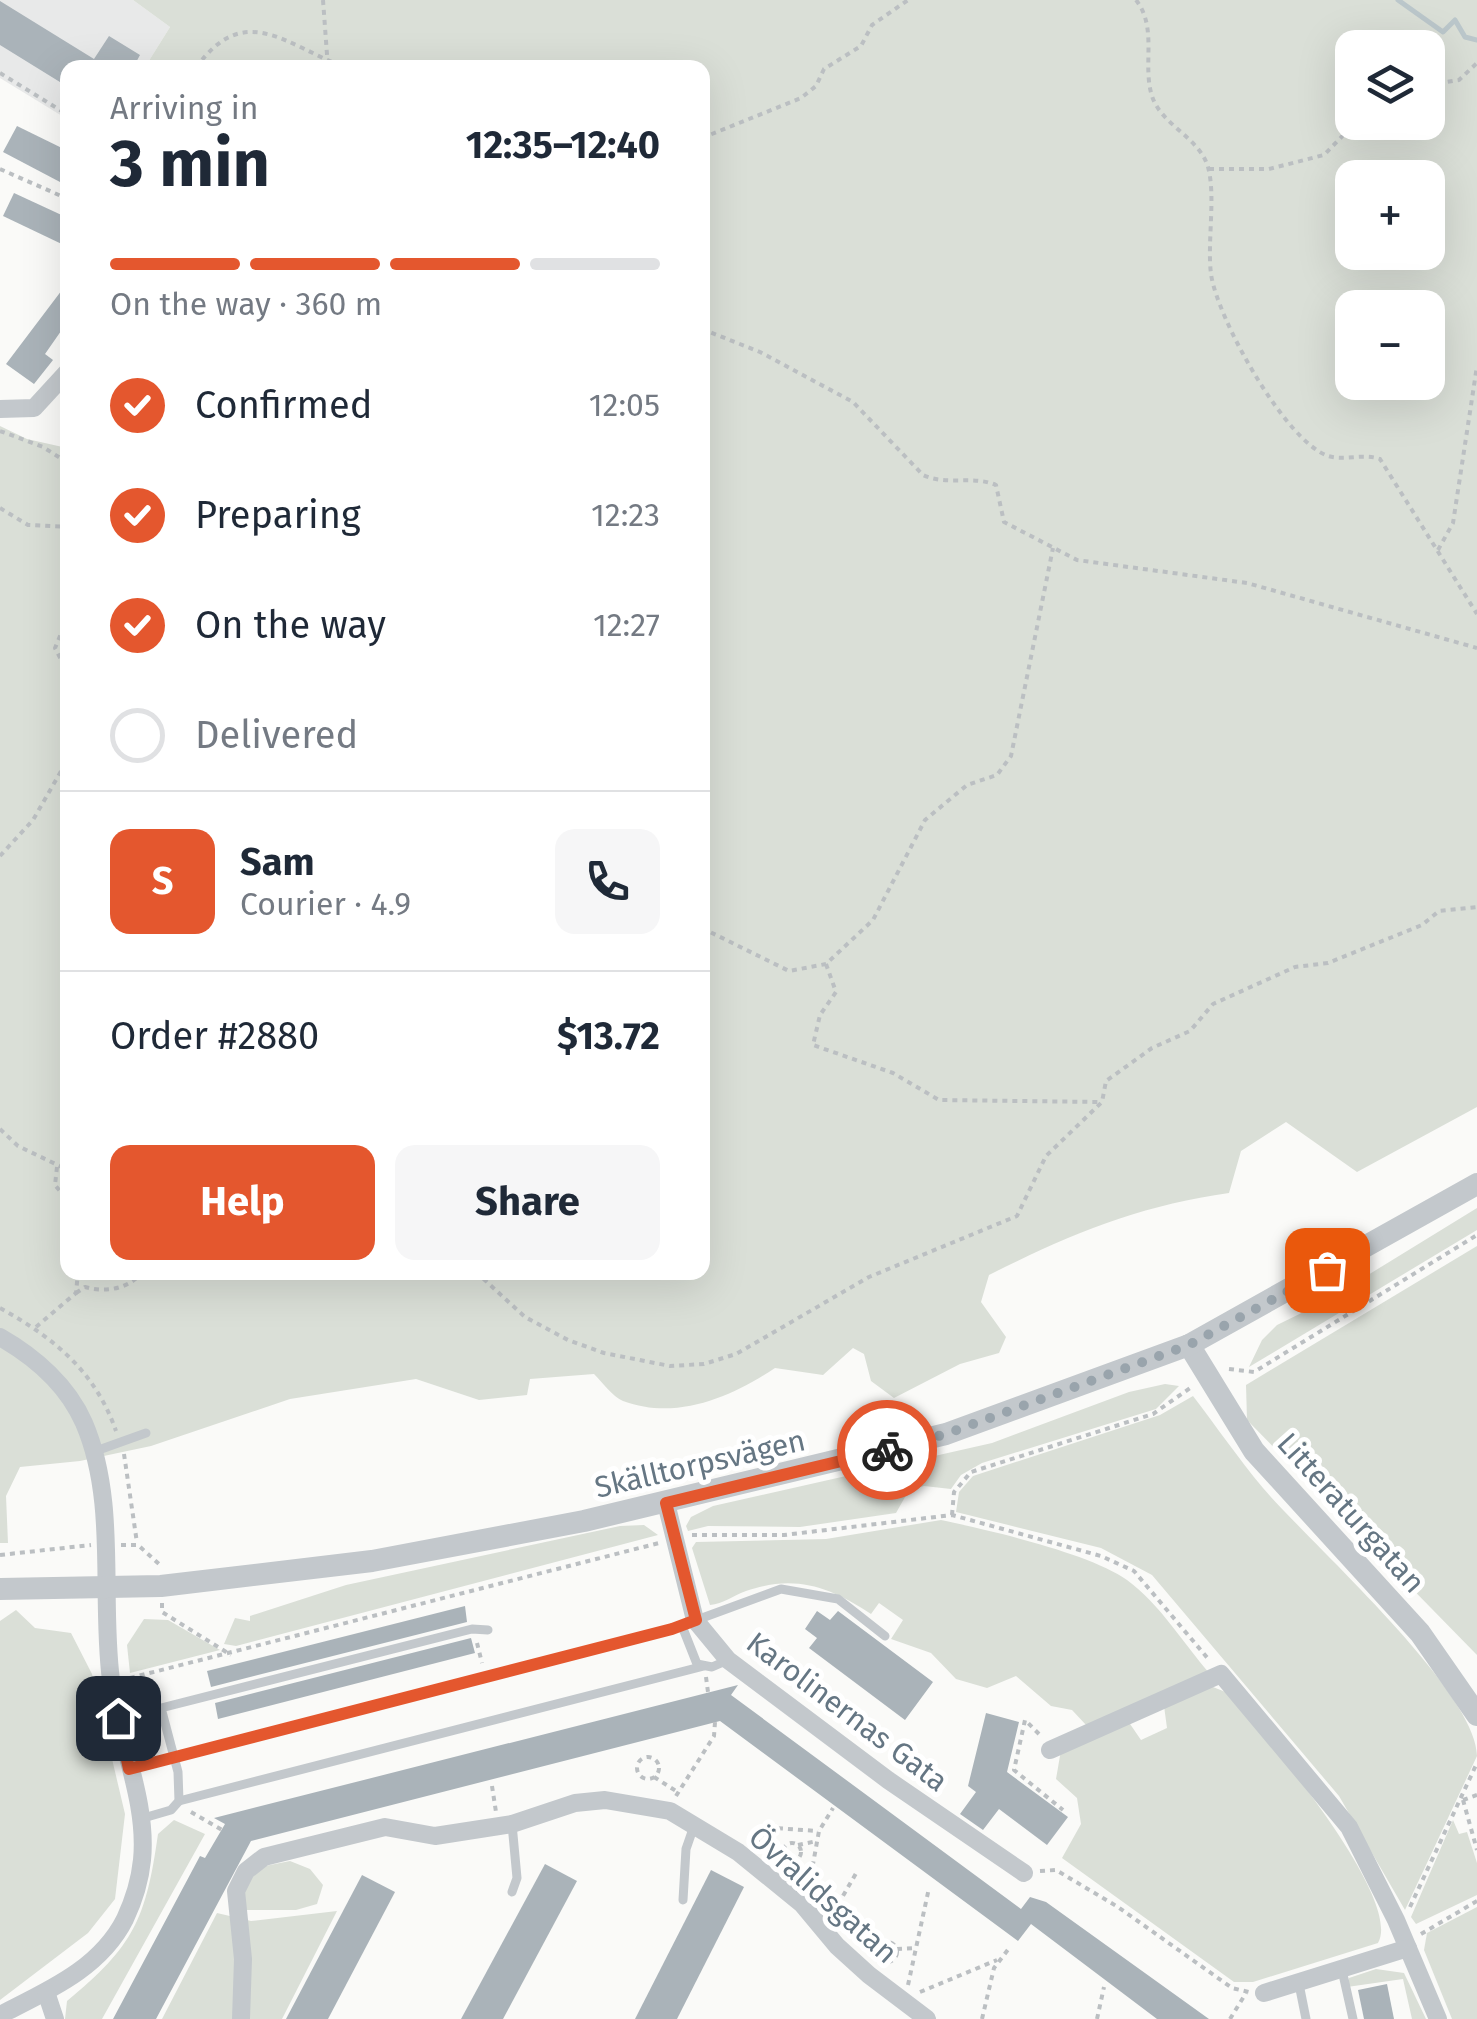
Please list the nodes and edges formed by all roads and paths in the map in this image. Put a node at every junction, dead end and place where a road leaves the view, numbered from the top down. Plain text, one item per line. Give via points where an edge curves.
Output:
1 (322, 0) edge
2 (908, 0) edge
3 (1136, 0) edge
4 (204, 60) edge
5 (321, 60) edge
6 (328, 60) edge
7 (1477, 64) edge
8 (0, 73) edge
9 (1445, 82) edge
10 (60, 109) edge
11 (710, 135) edge
12 (1339, 140) edge
13 (0, 169) edge
14 (1208, 169) junction
15 (60, 196) edge
16 (710, 332) edge
17 (1477, 366) edge
18 (60, 380) edge
19 (0, 410) edge
20 (0, 431) edge
21 (60, 458) edge
22 (0, 508) edge
23 (60, 527) edge
24 (1053, 548) junction
25 (1437, 552) junction
26 (1477, 614) edge
27 (60, 635) edge
28 (1477, 648) edge
29 (60, 659) edge
30 (60, 773) edge
31 (0, 856) edge
32 (1477, 908) edge
33 (710, 932) edge
34 (826, 964) junction
35 (1102, 1102) junction
36 (0, 1129) edge
37 (57, 1167) junction
38 (60, 1168) edge
39 (1477, 1184) edge
40 (60, 1192) edge
41 (1477, 1235) edge
42 (77, 1280) edge
43 (132, 1280) edge
44 (485, 1280) edge
45 (76, 1293) junction
46 (36, 1328) dead end
47 (0, 1337) edge
48 (1189, 1345) junction
49 (1208, 1378) junction
50 (146, 1433) dead end
51 (94, 1452) junction
52 (666, 1503) junction
53 (952, 1515) dead end
54 (106, 1589) junction
55 (0, 1590) edge
56 (689, 1622) junction
57 (488, 1630) dead end
58 (885, 1636) dead end
59 (477, 1645) dead end
60 (480, 1655) dead end
61 (728, 1660) junction
62 (704, 1666) junction
63 (1477, 1716) edge
64 (715, 1722) dead end
65 (1050, 1750) joint
66 (174, 1758) junction
67 (1477, 1763) edge
68 (129, 1769) junction
69 (654, 1777) junction
70 (492, 1786) dead end
71 (678, 1792) junction
72 (1477, 1795) edge
73 (1461, 1799) junction
74 (179, 1801) junction
75 (833, 1808) dead end
76 (1063, 1810) dead end
77 (670, 1811) junction
78 (140, 1819) junction
79 (504, 1825) junction
80 (694, 1826) junction
81 (222, 1830) dead end
82 (819, 1831) junction
83 (817, 1841) junction
84 (798, 1845) dead end
85 (1477, 1850) edge
86 (738, 1852) junction
87 (858, 1870) dead end
88 (1024, 1873) joint
89 (929, 1888) dead end
90 (512, 1892) dead end
91 (683, 1900) dead end
92 (1477, 1902) edge
93 (802, 1904) junction
94 (1396, 1920) junction
95 (824, 1930) junction
96 (1010, 1946) dead end
97 (916, 1948) junction
98 (1408, 1948) junction
99 (897, 1949) junction
100 (997, 1960) junction
101 (1342, 1970) junction
102 (1299, 1984) junction
103 (1104, 1987) dead end
104 (46, 1992) junction
105 (1255, 1992) junction
106 (902, 1998) junction
107 (0, 2017) edge
108 (55, 2019) edge
109 (241, 2019) edge
110 (927, 2019) edge
111 (982, 2019) edge
112 (1098, 2019) edge
113 (1230, 2019) edge
114 (1306, 2019) edge
115 (1353, 2019) edge
116 (1438, 2019) edge

1 - 6 path
2 - 11 path via 872,25 861,46 824,68 802,98
3 - 14 path via 1146,22 1152,98
4 - 5 path via 230,32 258,25
7 - 9 path
8 - 10 path
12 - 14 path via 1324,155 1269,169
13 - 15 path
14 - 25 path via 1212,282 1245,356 1310,446 1329,456 1380,459
16 - 24 path via 853,402 923,475 996,485 1004,522
17 - 25 path via 1454,523
18 - 19 street via 34,408
20 - 21 path
22 - 23 path via 28,525
24 - 28 path via 1106,566 1210,577 1312,598
24 - 34 path via 1011,756 997,775 967,785 925,820 873,920
25 - 26 path
27 - 29 path via 54,648
30 - 31 path via 33,820
32 - 35 path via 1439,912 1422,925 1328,963 1295,967 1213,1004 1190,1031 1106,1081
33 - 34 path via 789,972
34 - 35 path via 836,992 820,1015 813,1045 894,1073 939,1100
35 - 44 path via 1046,1156 1017,1216 869,1277 736,1354 704,1364 670,1366 568,1340 525,1317
36 - 37 path
37 - 38 path
37 - 40 path via 54,1185
39 - 48 street, Skälltorpsvägen
41 - 49 path via 1254,1372 1226,1369
42 - 45 path
43 - 45 path via 122,1288
45 - 46 path
47 - 51 street via 62,1388
48 - 49 street, Litteraturgatan
48 - 52 street, Skälltorpsvägen via 946,1434
49 - 53 path via 1153,1414 971,1472 954,1492
49 - 63 street, Litteraturgatan via 1254,1450 1420,1633
50 - 51 lane
51 - 54 street
52 - 54 street, Skälltorpsvägen via 338,1566
52 - 56 street, Karolinernas Gata
54 - 55 street, Skälltorpsvägen
54 - 68 street via 111,1682
56 - 58 lane via 764,1592 804,1590 838,1599
56 - 61 street, Karolinernas Gata
56 - 62 lane via 695,1660
56 - 66 lane
57 - 66 lane via 472,1628 162,1708
59 - 60 path
61 - 62 lane
61 - 88 street, Karolinernas Gata
62 - 74 lane
64 - 71 path via 714,1736
65 - 76 path via 1025,1720 1014,1770
65 - 94 street via 1221,1674 1350,1827
66 - 68 lane
66 - 74 lane
67 - 73 path
68 - 78 street
69 - 69 path via 658,1764 644,1759 639,1774
69 - 71 path
70 - 79 path
71 - 77 path
72 - 73 path
73 - 85 path
73 - 94 path via 1407,1914
74 - 78 lane
74 - 81 path
75 - 82 path
77 - 79 street, Övralidsgatan via 605,1800
77 - 80 street, Övralidsgatan
78 - 104 street via 142,1860 124,1921 83,1970
79 - 90 lane via 517,1878
79 - 109 street, Övralidsgatan via 436,1836 385,1827 264,1857 236,1891
80 - 86 street, Övralidsgatan
80 - 91 lane
82 - 83 path
82 - 86 path via 774,1828
83 - 84 path
83 - 93 path
86 - 93 street, Övralidsgatan
87 - 95 path
88 - 105 path via 1056,1870 1232,1988
89 - 97 path
92 - 98 path via 1424,1930
93 - 95 street, Övralidsgatan
94 - 98 street
95 - 106 street, Övralidsgatan
96 - 100 path
97 - 99 path
97 - 106 path
98 - 101 street
98 - 116 street
99 - 99 path via 883,1942 877,1954 890,1962
100 - 106 path
100 - 111 path
101 - 102 street
101 - 115 lane
102 - 105 street
102 - 114 lane
103 - 112 path
104 - 107 street
104 - 108 street
105 - 113 path
106 - 110 street, Övralidsgatan

